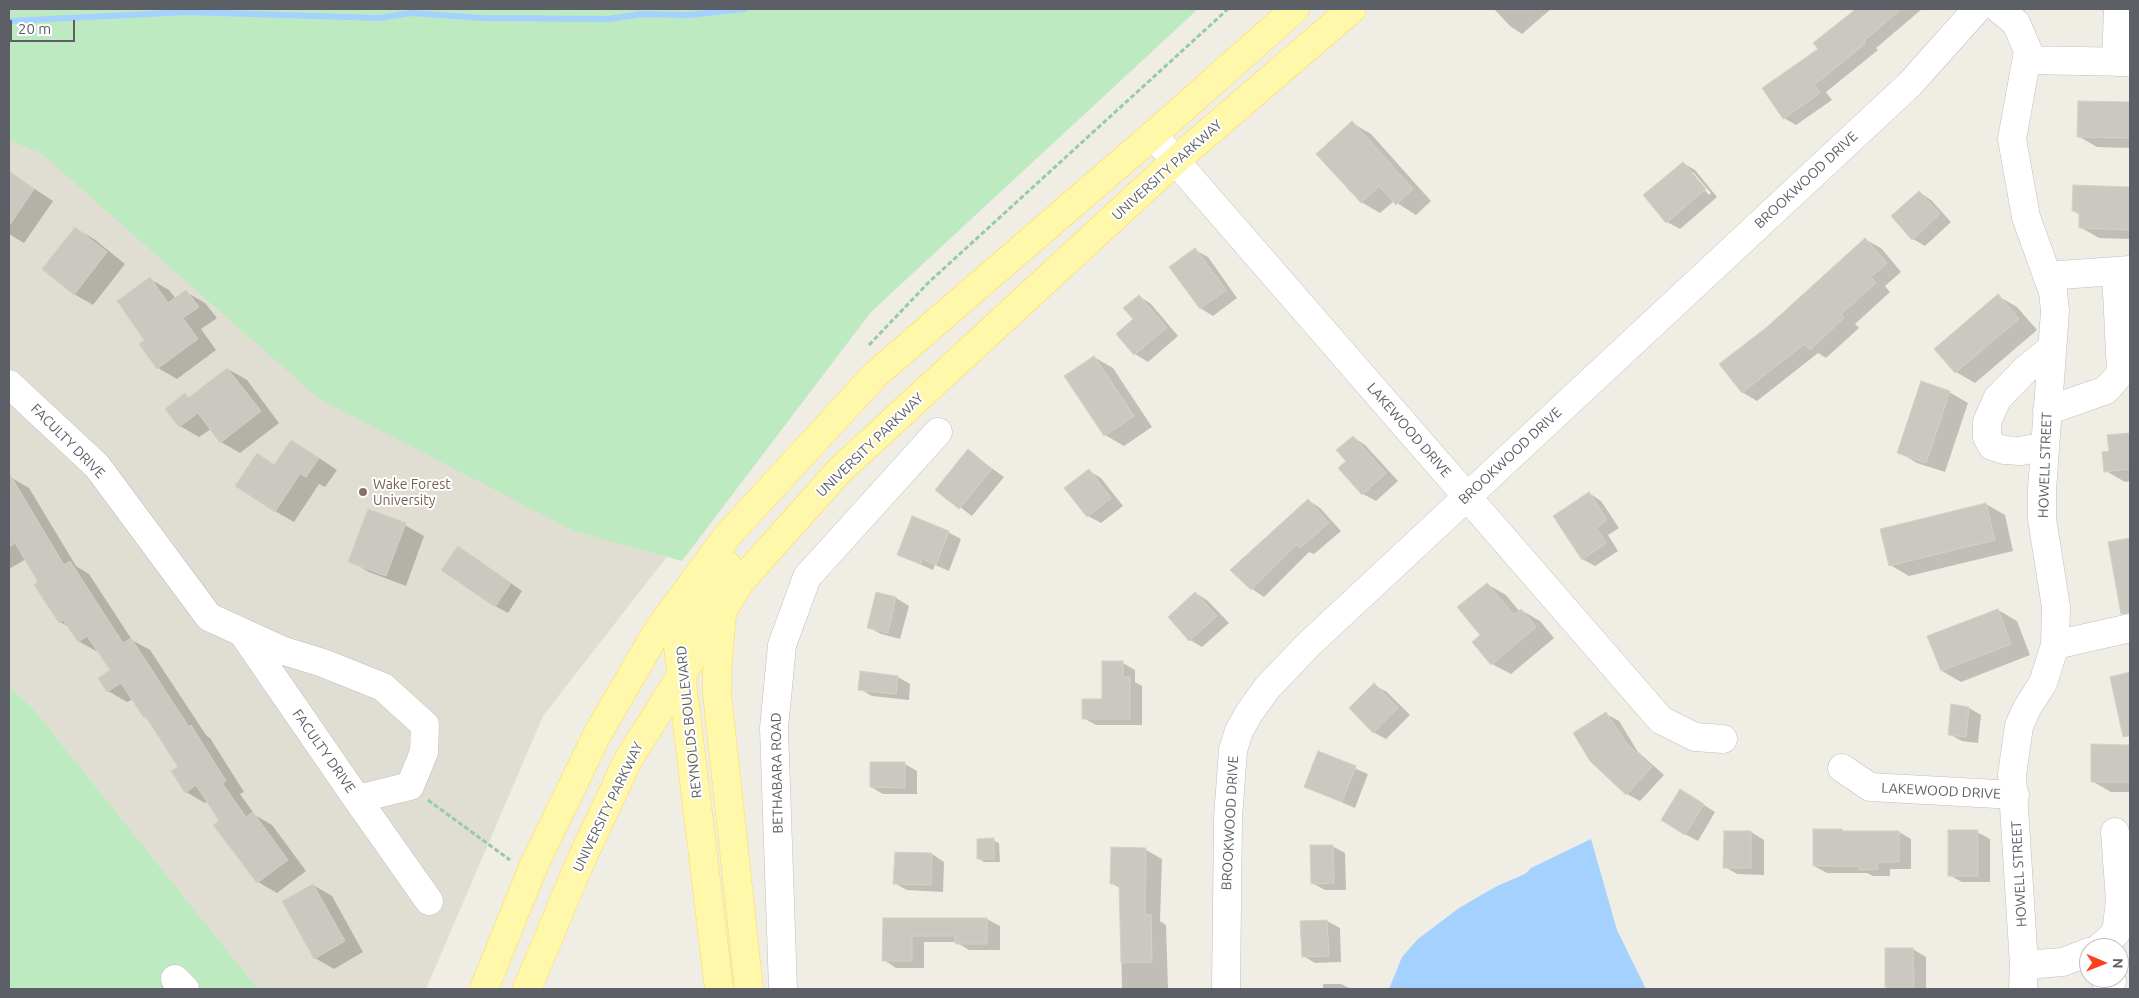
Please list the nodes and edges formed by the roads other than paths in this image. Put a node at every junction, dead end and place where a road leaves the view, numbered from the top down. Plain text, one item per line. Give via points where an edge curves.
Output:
1 (1295, 9) edge
2 (1352, 9) edge
3 (1977, 9) edge
4 (2000, 9) edge
5 (2118, 9) edge
6 (2028, 60) junction
7 (2123, 62) edge
8 (1153, 135) junction
9 (1175, 161) junction
10 (2123, 270) edge
11 (2048, 276) junction
12 (2051, 349) junction
13 (9, 384) edge
14 (2047, 411) junction
15 (938, 432) dead end
16 (2044, 446) junction
17 (775, 482) junction
18 (1467, 496) junction
19 (723, 610) junction
20 (2130, 628) edge
21 (242, 632) junction
22 (2055, 645) junction
23 (683, 671) junction
24 (1723, 739) dead end
25 (1842, 768) dead end
26 (2015, 796) junction
27 (357, 799) junction
28 (2115, 832) dead end
29 (429, 901) dead end
30 (2110, 938) edge
31 (2079, 956) edge
32 (2063, 962) junction
33 (2079, 968) edge
34 (2023, 977) edge
35 (484, 989) edge
36 (527, 989) edge
37 (719, 989) edge
38 (749, 989) edge
39 (783, 989) edge
40 (1226, 989) edge

1 - 8 main road
2 - 9 main road, UNIVERSITY PARKWAY
3 - 18 street, BROOKWOOD DRIVE via 1910,84
4 - 6 street, HOWELL STREET via 2016,23 2026,41
5 - 7 street
6 - 7 street
6 - 11 street, HOWELL STREET via 2015,109 2012,139 2026,217
8 - 9 street, LAKEWOOD DRIVE
8 - 17 main road via 876,374
9 - 18 street, LAKEWOOD DRIVE
9 - 19 main road, UNIVERSITY PARKWAY via 840,470 741,581
10 - 11 street
10 - 14 street via 2121,373 2106,390
11 - 12 street, HOWELL STREET via 2055,311
12 - 14 street, HOWELL STREET
12 - 16 street via 2024,370 1997,399 1987,422 1987,437 1992,446 2020,451
13 - 21 street, FACULTY DRIVE via 97,466 209,617
14 - 16 street, HOWELL STREET
15 - 39 street, BETHABARA ROAD via 807,577 782,645 774,728
16 - 22 street, HOWELL STREET via 2042,519 2056,608
17 - 23 main road, REYNOLDS BOULEVARD via 759,525 684,628 678,646
17 - 35 main road via 682,595 621,693 553,822
18 - 24 street, LAKEWOOD DRIVE via 1661,720 1695,737
18 - 40 street, BROOKWOOD DRIVE via 1308,645 1267,688 1239,731 1233,750 1228,818
19 - 23 main road, UNIVERSITY PARKWAY
19 - 38 main road via 717,688
20 - 22 street
21 - 27 street, FACULTY DRIVE
21 - 27 street, FACULTY DRIVE via 281,650 382,686 425,724 424,752 410,786
22 - 26 street, HOWELL STREET via 2043,683 2019,726 2013,756
23 - 36 main road, UNIVERSITY PARKWAY via 628,760
23 - 37 main road, REYNOLDS BOULEVARD
25 - 26 street, LAKEWOOD DRIVE via 1870,787
26 - 34 street, HOWELL STREET
27 - 29 street
28 - 30 street via 2120,901 2116,933
31 - 32 street
32 - 33 street
32 - 34 street

